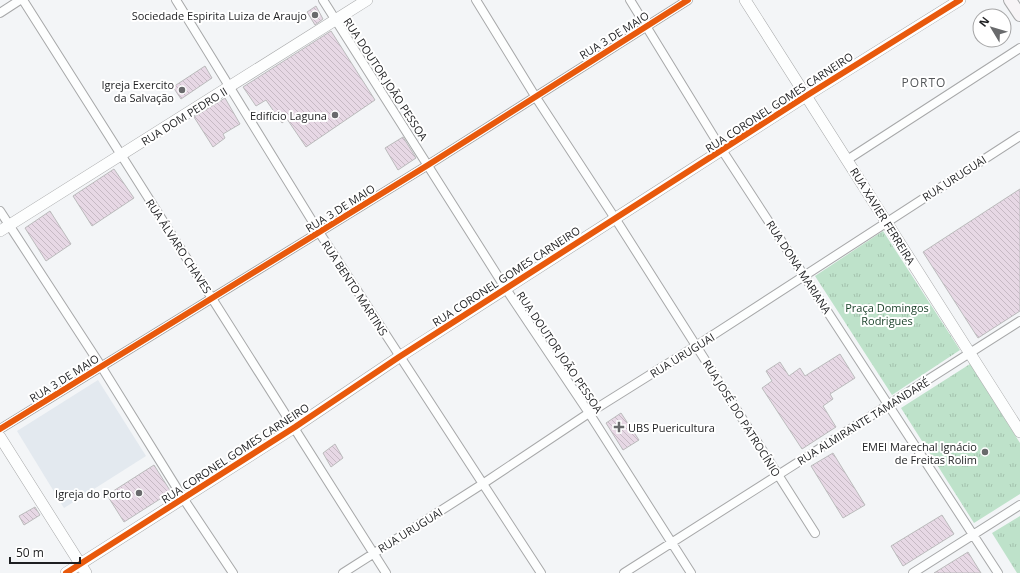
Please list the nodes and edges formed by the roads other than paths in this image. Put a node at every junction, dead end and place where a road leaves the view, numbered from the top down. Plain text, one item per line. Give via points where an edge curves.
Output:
1 (21, 0) edge
2 (176, 0) edge
3 (323, 0) edge
4 (367, 0) edge
5 (476, 0) edge
6 (630, 0) edge
7 (688, 0) edge
8 (745, 0) edge
9 (960, 0) edge
10 (1010, 0) edge
11 (0, 13) edge
12 (1020, 15) edge
13 (336, 20) junction
14 (646, 26) junction
15 (1020, 48) edge
16 (230, 88) junction
17 (535, 96) junction
18 (806, 96) junction
19 (1020, 136) edge
20 (722, 150) junction
21 (120, 156) junction
22 (847, 160) junction
23 (428, 165) junction
24 (0, 211) edge
25 (615, 218) junction
26 (886, 222) junction
27 (5, 228) edge
28 (319, 232) junction
29 (804, 275) junction
30 (506, 289) junction
31 (212, 298) junction
32 (1020, 321) edge
33 (696, 346) junction
34 (970, 353) junction
35 (399, 357) junction
36 (101, 366) junction
37 (888, 406) junction
38 (589, 413) junction
39 (295, 426) junction
40 (0, 429) edge
41 (1020, 432) edge
42 (0, 437) edge
43 (778, 475) junction
44 (484, 484) junction
45 (183, 498) junction
46 (1020, 505) edge
47 (815, 532) dead end
48 (973, 536) junction
49 (672, 543) junction
50 (373, 553) junction
51 (83, 569) edge
52 (66, 573) edge
53 (233, 573) edge
54 (343, 573) edge
55 (386, 573) edge
56 (541, 573) edge
57 (624, 573) edge
58 (691, 573) edge
59 (913, 573) edge
60 (998, 573) edge

1 - 11 street
1 - 21 street, RUA ÁLVARO CHAVES
2 - 16 street, RUA BENTO MARTINS
3 - 13 street, RUA DOUTOR JOÃO PESSOA
4 - 13 street, RUA DOM PEDRO II
5 - 17 street, RUA JOSÉ DO PATROCÍNIO
6 - 14 street, RUA DONA MARIANA
7 - 14 street, RUA 3 DE MAIO
8 - 18 street, RUA XAVIER FERREIRA
9 - 18 street, RUA CORONEL GOMES CARNEIRO
10 - 12 main road
13 - 16 street, RUA DOM PEDRO II
13 - 23 street, RUA DOUTOR JOÃO PESSOA
14 - 17 street, RUA 3 DE MAIO
14 - 20 street, RUA DONA MARIANA
15 - 22 street
16 - 21 street, RUA DOM PEDRO II
16 - 28 street, RUA BENTO MARTINS
17 - 23 street, RUA 3 DE MAIO
17 - 25 street, RUA JOSÉ DO PATROCÍNIO
18 - 20 street, RUA CORONEL GOMES CARNEIRO
18 - 22 street, RUA XAVIER FERREIRA
19 - 26 street, RUA URUGUAI
20 - 25 street, RUA CORONEL GOMES CARNEIRO
20 - 29 street, RUA DONA MARIANA
21 - 27 street, RUA DOM PEDRO II
21 - 31 street, RUA ÁLVARO CHAVES
22 - 26 street, RUA XAVIER FERREIRA
23 - 28 street, RUA 3 DE MAIO
23 - 30 street, RUA DOUTOR JOÃO PESSOA
24 - 27 street
25 - 30 street, RUA CORONEL GOMES CARNEIRO
25 - 33 street, RUA JOSÉ DO PATROCÍNIO
26 - 29 street, RUA URUGUAI
26 - 34 street, RUA XAVIER FERREIRA
27 - 36 street
28 - 31 street, RUA 3 DE MAIO
28 - 35 street, RUA BENTO MARTINS
29 - 33 street, RUA URUGUAI
29 - 37 street, RUA DONA MARIANA
30 - 35 street, RUA CORONEL GOMES CARNEIRO
30 - 38 street, RUA DOUTOR JOÃO PESSOA
31 - 36 street, RUA 3 DE MAIO
31 - 39 street, RUA ÁLVARO CHAVES
32 - 34 street, RUA ALMIRANTE TAMANDARÉ
33 - 38 street, RUA URUGUAI
33 - 43 street, RUA JOSÉ DO PATROCÍNIO
34 - 37 street, RUA ALMIRANTE TAMANDARÉ
34 - 41 street, RUA XAVIER FERREIRA
35 - 39 street, RUA CORONEL GOMES CARNEIRO
35 - 44 street, RUA BENTO MARTINS
36 - 40 street, RUA 3 DE MAIO
36 - 45 street
37 - 43 street, RUA ALMIRANTE TAMANDARÉ
37 - 48 street, RUA DONA MARIANA
38 - 44 street, RUA URUGUAI
38 - 49 street, RUA DOUTOR JOÃO PESSOA
39 - 45 street, RUA CORONEL GOMES CARNEIRO
39 - 50 street, RUA ÁLVARO CHAVES
42 - 51 street
43 - 47 street, RUA JOSÉ DO PATROCÍNIO
43 - 49 street, RUA ALMIRANTE TAMANDARÉ
44 - 50 street, RUA URUGUAI
44 - 56 street, RUA BENTO MARTINS
45 - 51 street, RUA CORONEL GOMES CARNEIRO
45 - 53 street
46 - 48 street
48 - 59 street
48 - 60 street, RUA DONA MARIANA
49 - 57 street, RUA ALMIRANTE TAMANDARÉ
49 - 58 street, RUA DOUTOR JOÃO PESSOA
50 - 54 street, RUA URUGUAI
50 - 55 street, RUA ÁLVARO CHAVES
51 - 52 street, RUA CORONEL GOMES CARNEIRO

